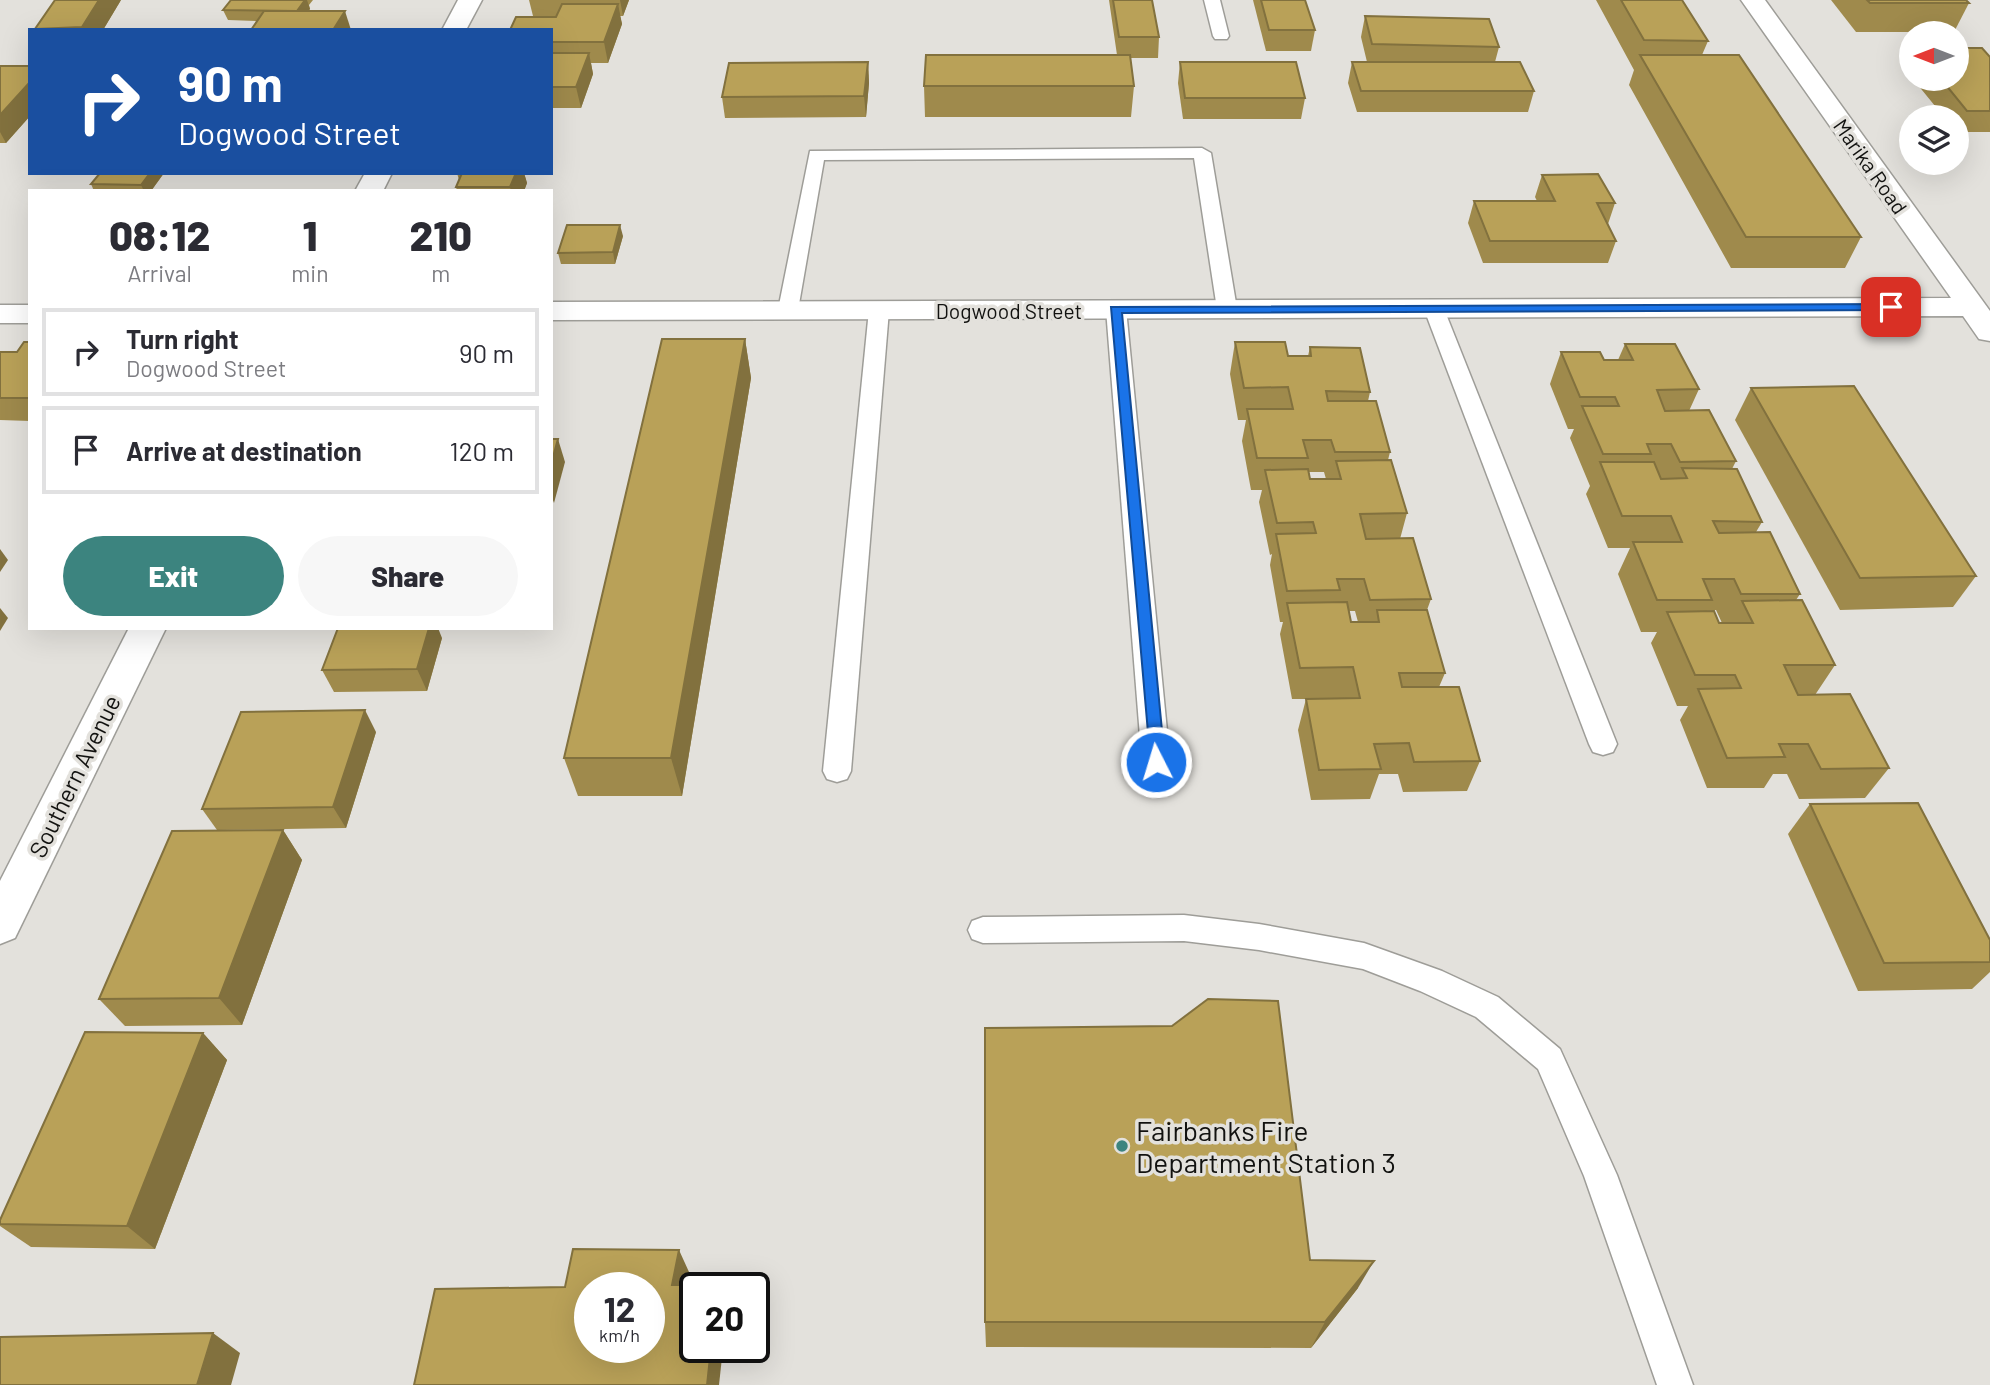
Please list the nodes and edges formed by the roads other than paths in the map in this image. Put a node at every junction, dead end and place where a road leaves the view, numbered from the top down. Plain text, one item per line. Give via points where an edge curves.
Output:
1 (470, 0) edge
2 (1212, 0) edge
3 (1753, 0) edge
4 (455, 28) edge
5 (1221, 36) dead end
6 (1972, 307) junction
7 (1116, 309) junction
8 (1227, 309) junction
9 (1434, 309) junction
10 (788, 310) junction
11 (879, 310) junction
12 (553, 311) edge
13 (0, 314) edge
14 (28, 314) edge
15 (1990, 332) edge
16 (147, 630) edge
17 (1603, 744) dead end
18 (1156, 762) dead end
19 (837, 771) dead end
20 (0, 925) edge
21 (983, 930) dead end
22 (1675, 1385) edge

1 - 4 street
2 - 5 lane
3 - 6 street, Marika Road
6 - 9 street, Dogwood Street
6 - 15 street, Marika Road
7 - 8 street, Dogwood Street
7 - 11 street, Dogwood Street
7 - 18 lane
8 - 9 street, Dogwood Street
8 - 10 lane via 1202,153 1161,153 816,155
9 - 17 lane
10 - 11 street, Dogwood Street
10 - 12 street, Dogwood Street
11 - 19 lane
13 - 14 street
16 - 20 street, Southern Avenue
21 - 22 lane via 1184,928 1259,937 1364,956 1488,1007 1549,1059 1600,1175

